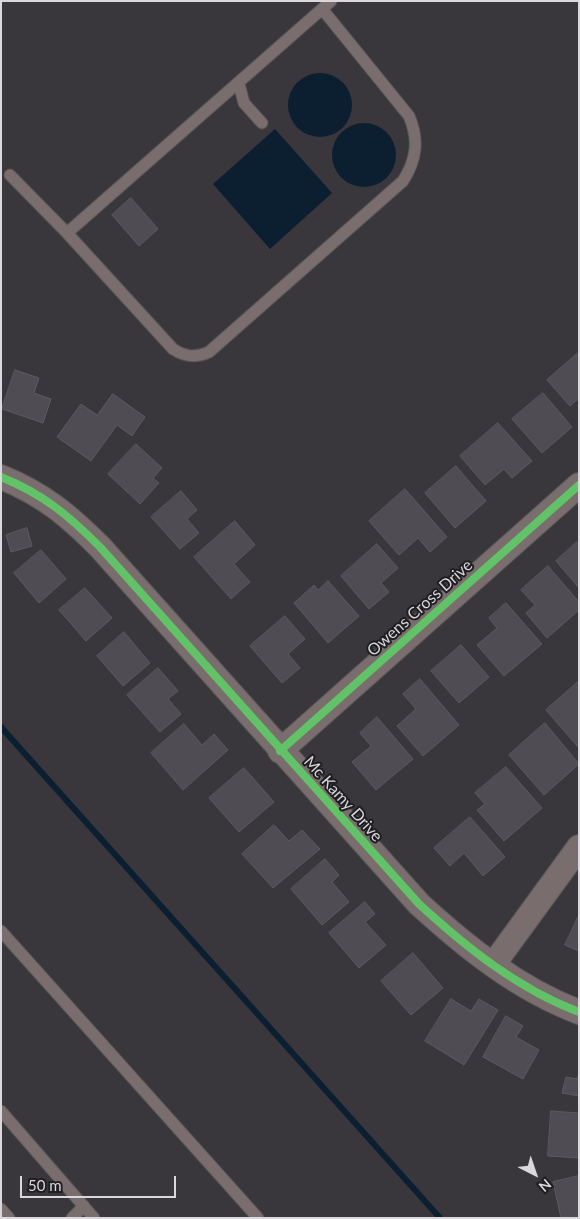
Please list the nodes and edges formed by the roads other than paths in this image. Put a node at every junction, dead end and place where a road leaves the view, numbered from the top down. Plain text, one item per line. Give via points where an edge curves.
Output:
1 (331, 1) edge
2 (323, 10) junction
3 (239, 84) junction
4 (262, 123) dead end
5 (10, 175) dead end
6 (67, 233) junction
7 (1, 477) edge
8 (579, 485) edge
9 (280, 750) junction
10 (579, 847) edge
11 (1, 931) edge
12 (493, 965) junction
13 (579, 1012) edge
14 (1, 1110) edge
15 (84, 1206) junction
16 (1, 1209) edge
17 (9, 1218) edge
18 (72, 1218) edge
19 (94, 1218) edge
20 (258, 1218) edge

1 - 2 lane
2 - 3 lane
2 - 6 lane via 409,116 416,136 414,159 403,181 209,352 186,356 173,349
3 - 4 lane via 244,103
3 - 6 lane
5 - 6 lane
7 - 9 street, Mc Kamy Drive via 28,488 73,520
8 - 9 street, Owens Cross Drive
9 - 12 street, Mc Kamy Drive via 419,904 456,938
10 - 12 street
11 - 20 lane
12 - 13 street, Mc Kamy Drive via 528,987
14 - 15 lane
15 - 18 lane
15 - 19 lane
16 - 17 lane

